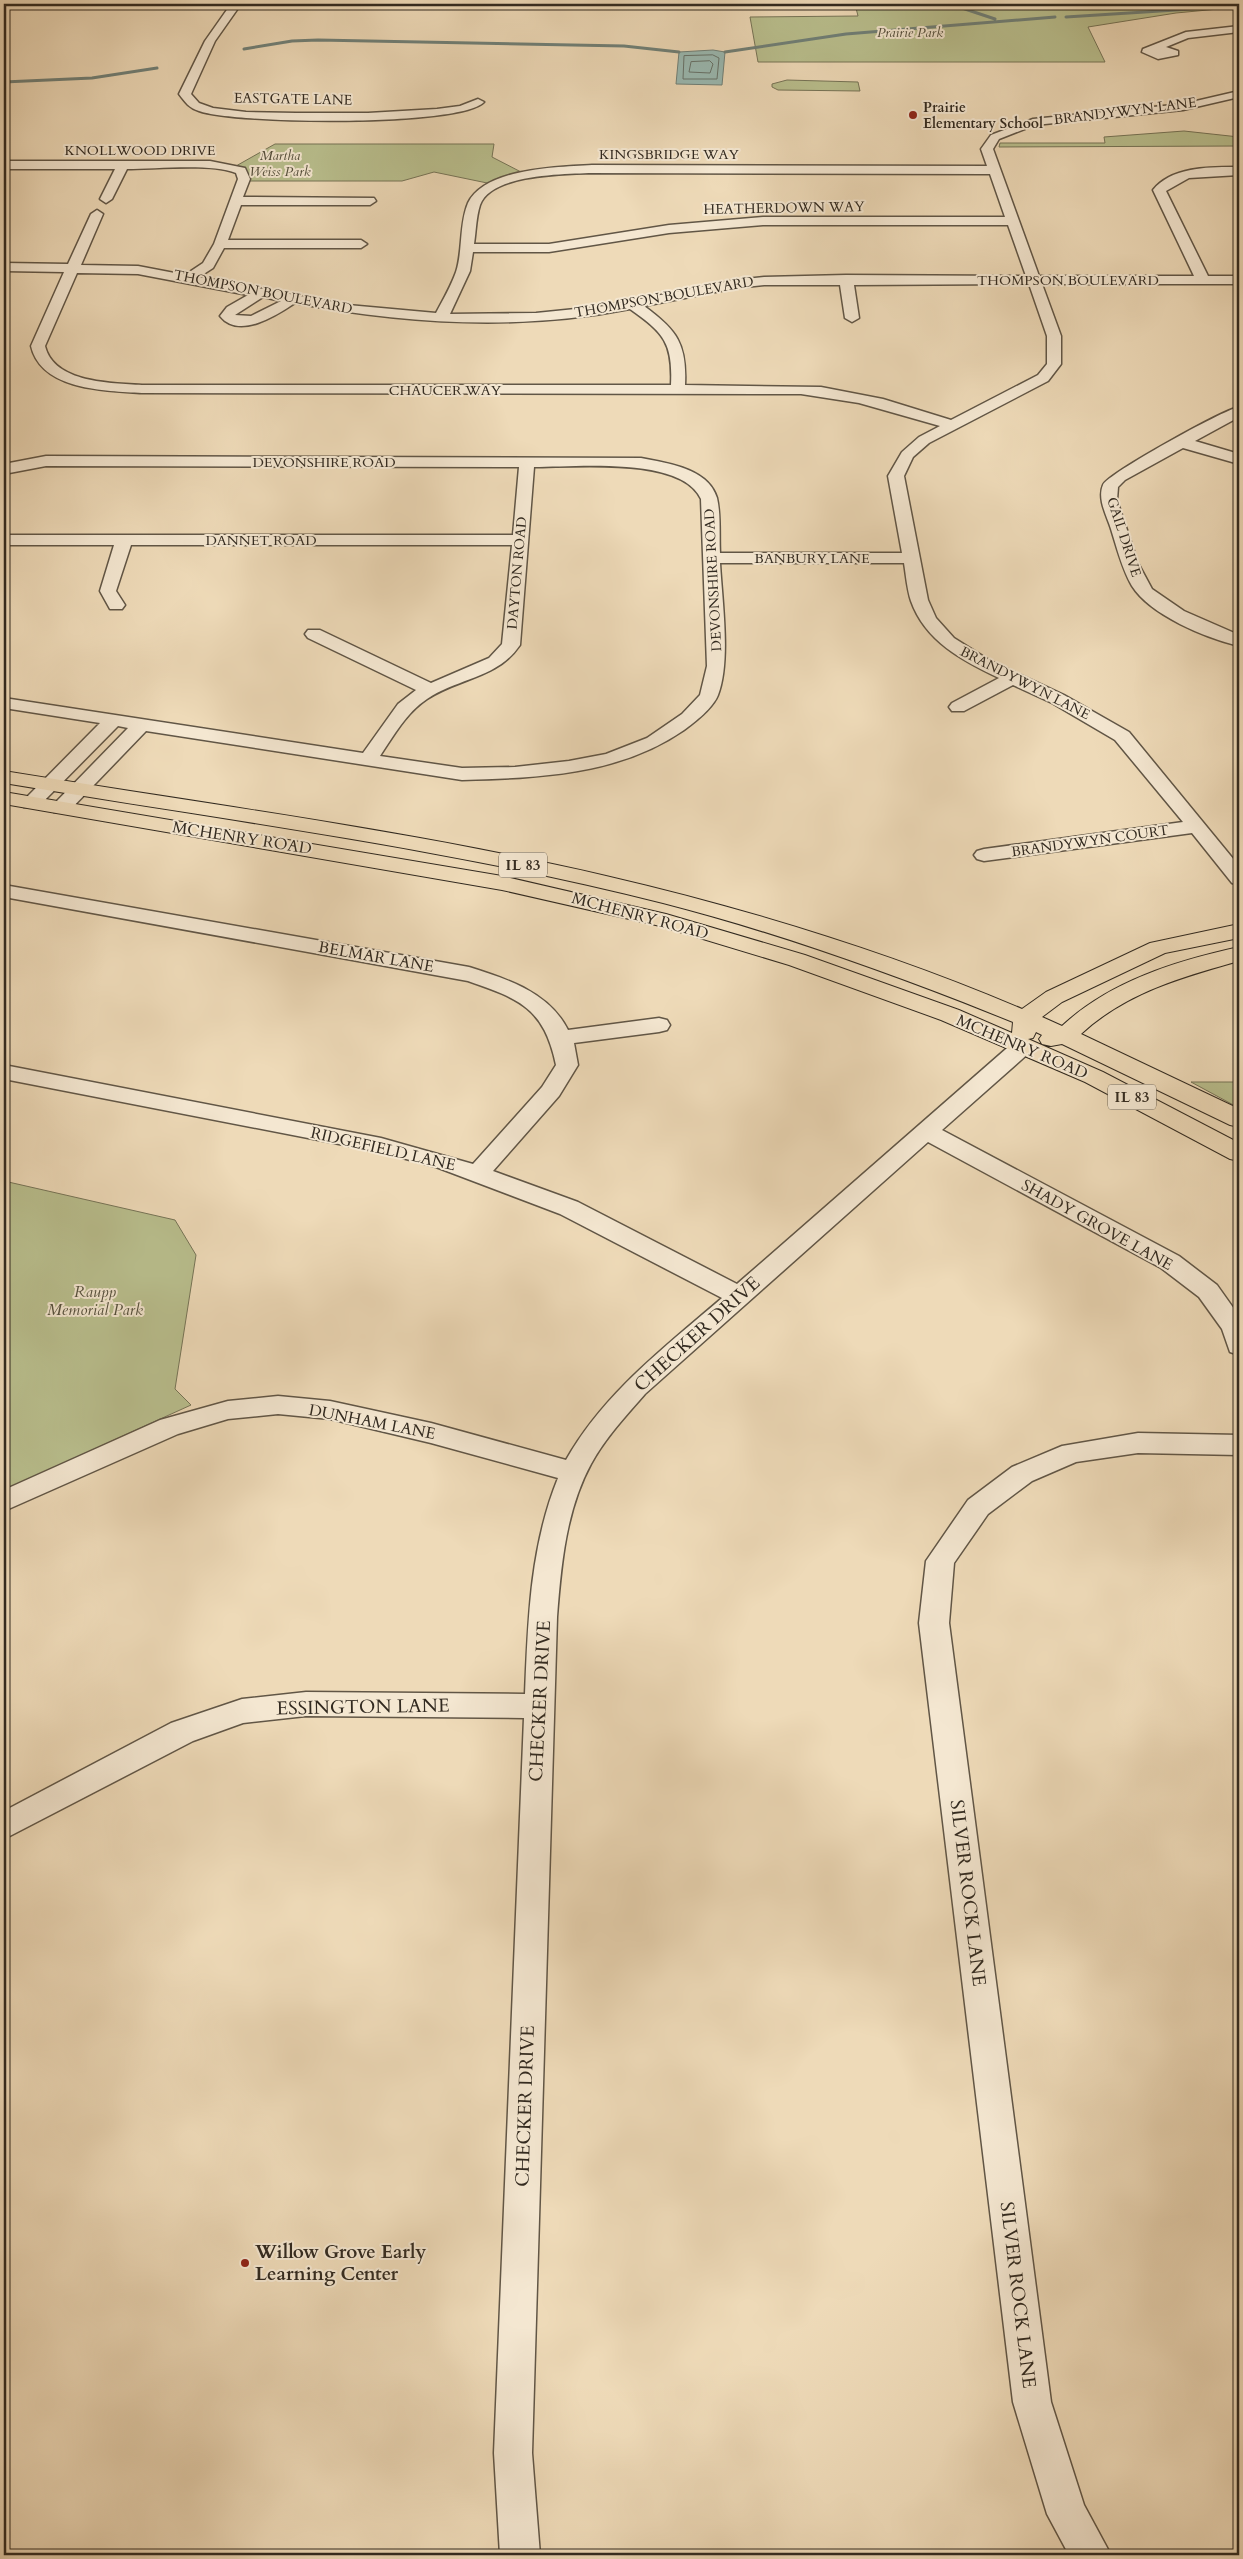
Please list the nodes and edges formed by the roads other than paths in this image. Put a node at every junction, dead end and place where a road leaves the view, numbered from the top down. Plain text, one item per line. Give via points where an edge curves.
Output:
1 (236, 4) edge
2 (1239, 29) edge
3 (1157, 47) dead end
4 (1236, 97) edge
5 (478, 102) dead end
6 (4, 165) edge
7 (123, 165) junction
8 (994, 170) junction
9 (1239, 171) edge
10 (106, 199) dead end
11 (236, 201) junction
12 (370, 201) dead end
13 (97, 214) dead end
14 (1012, 221) junction
15 (220, 244) junction
16 (360, 244) dead end
17 (468, 248) junction
18 (4, 267) edge
19 (72, 267) junction
20 (189, 278) junction
21 (846, 280) junction
22 (1032, 280) junction
23 (1203, 280) junction
24 (1239, 280) edge
25 (262, 292) junction
26 (294, 298) junction
27 (631, 304) junction
28 (441, 318) junction
29 (852, 318) dead end
30 (678, 390) junction
31 (1239, 411) edge
32 (952, 426) junction
33 (1202, 430) junction
34 (1221, 437) dead end
35 (1180, 442) junction
36 (1239, 459) edge
37 (527, 463) junction
38 (4, 469) edge
39 (4, 540) edge
40 (124, 540) junction
41 (518, 540) junction
42 (713, 558) junction
43 (911, 558) junction
44 (116, 605) dead end
45 (314, 634) dead end
46 (1239, 641) edge
47 (1013, 678) junction
48 (431, 690) junction
49 (4, 703) edge
50 (958, 707) dead end
51 (113, 721) junction
52 (140, 726) junction
53 (367, 760) junction
54 (4, 777) edge
55 (49, 785) junction
56 (78, 790) junction
57 (4, 798) edge
58 (31, 803) junction
59 (61, 808) junction
60 (1197, 826) junction
61 (984, 855) dead end
62 (1239, 879) edge
63 (4, 890) edge
64 (1239, 930) edge
65 (1239, 954) edge
66 (659, 1025) dead end
67 (1024, 1032) junction
68 (1066, 1035) junction
69 (560, 1038) junction
70 (4, 1072) edge
71 (1239, 1119) edge
72 (927, 1132) junction
73 (1239, 1153) edge
74 (478, 1173) junction
75 (739, 1296) junction
76 (1239, 1346) edge
77 (1239, 1445) edge
78 (573, 1472) junction
79 (4, 1500) edge
80 (538, 1706) junction
81 (4, 1826) edge
82 (520, 2555) edge
83 (1091, 2555) edge

1 - 5 street, EASTGATE LANE via 210,41 185,94 196,105 222,113 246,115 426,115 470,108
2 - 3 street via 1186,35
4 - 8 street, BRANDYWYN LANE via 1183,107 1032,122 1012,128 995,137 987,149
6 - 7 street, KNOLLWOOD DRIVE
7 - 10 street
7 - 11 street, KNOLLWOOD DRIVE via 234,168 241,171 244,178
8 - 14 street, BRANDYWYN LANE
8 - 17 street, KINGSBRIDGE WAY via 592,169 545,172 505,181 478,196
9 - 23 street via 1187,175 1165,183 1159,190
11 - 12 street
11 - 15 street, KNOLLWOOD DRIVE
13 - 19 street
14 - 17 street, HEATHERDOWN WAY via 763,221 669,229 549,248
14 - 22 street, BRANDYWYN LANE
15 - 16 street
15 - 20 street, KNOLLWOOD DRIVE via 208,264
17 - 28 street, KINGSBRIDGE WAY via 463,271
18 - 19 street, THOMPSON BOULEVARD
19 - 20 street, THOMPSON BOULEVARD via 138,270
19 - 30 street, CHAUCER WAY via 38,352 46,365 60,374 85,382 142,389
20 - 25 street, THOMPSON BOULEVARD
21 - 22 street, THOMPSON BOULEVARD
21 - 27 street, THOMPSON BOULEVARD via 736,284
21 - 29 street
22 - 23 street, THOMPSON BOULEVARD
22 - 32 street, BRANDYWYN LANE via 1054,336 1054,364 1043,378
23 - 24 street, THOMPSON BOULEVARD
25 - 26 street, THOMPSON BOULEVARD
25 - 26 street via 232,310 228,316 236,320 255,319
26 - 28 street, THOMPSON BOULEVARD via 348,309
27 - 28 street, THOMPSON BOULEVARD via 536,317
27 - 30 street via 657,322 671,338 677,351
30 - 32 street, CHAUCER WAY via 827,392 873,400
31 - 33 street, GAIL DRIVE
32 - 43 street, BRANDYWYN LANE via 924,440 907,455 896,476
33 - 34 street
33 - 35 street, GAIL DRIVE
35 - 36 street
35 - 46 street, GAIL DRIVE via 1119,477 1110,486 1109,500 1138,580 1146,593 1163,607
37 - 38 street, DEVONSHIRE ROAD via 46,462
37 - 41 street, DAYTON ROAD
37 - 42 street, DEVONSHIRE ROAD via 641,463 665,467 697,481 709,499
39 - 40 street, DANNET ROAD
40 - 41 street, DANNET ROAD
40 - 44 street via 108,590
41 - 48 street, DAYTON ROAD via 510,645 495,662
42 - 43 street, BANBURY LANE
42 - 53 street, DEVONSHIRE ROAD via 716,666 709,696 689,718 654,742 611,759 515,774 462,774
43 - 47 street, BRANDYWYN LANE via 919,600 928,620 948,642
45 - 48 street
47 - 50 street
47 - 60 street, BRANDYWYN LANE via 1058,699 1122,736
48 - 53 street, DAYTON ROAD via 404,708
49 - 51 street, DEVONSHIRE ROAD
51 - 52 street, DEVONSHIRE ROAD
51 - 55 street
52 - 53 street, DEVONSHIRE ROAD
52 - 56 street
54 - 55 main road, MCHENRY ROAD / IL 83
55 - 56 main road, MCHENRY ROAD / IL 83
55 - 58 street
56 - 59 street
56 - 67 main road, MCHENRY ROAD / IL 83 via 466,853 733,915 908,972
57 - 58 main road, MCHENRY ROAD / IL 83
58 - 59 main road, MCHENRY ROAD / IL 83
59 - 67 main road, MCHENRY ROAD / IL 83 via 502,883 666,921 856,980 950,1016
60 - 61 street, BRANDYWYN COURT
60 - 62 street, BRANDYWYN LANE
63 - 69 street, BELMAR LANE via 461,972 499,984 528,999 549,1016
64 - 67 main road via 1158,948 1054,997
65 - 68 main road via 1175,972 1127,991 1092,1011
66 - 69 street
67 - 68 main road
67 - 72 street, CHECKER DRIVE
67 - 73 main road, MCHENRY ROAD / IL 83 via 1094,1077
68 - 71 main road, MCHENRY ROAD / IL 83
69 - 74 street, BELMAR LANE via 567,1065 551,1091
70 - 74 street, RIDGEFIELD LANE via 381,1145
72 - 75 street, CHECKER DRIVE
72 - 76 street, SHADY GROVE LANE via 1170,1262 1208,1291 1234,1328
74 - 75 street, RIDGEFIELD LANE via 569,1208
75 - 78 street, CHECKER DRIVE via 636,1387 605,1422
77 - 83 street, SILVER ROCK LANE via 1138,1443 1072,1453 1022,1474 978,1507 940,1562 934,1623 1032,2402 1067,2514
78 - 79 street, DUNHAM LANE via 431,1433 339,1412 278,1406 228,1410 169,1427
78 - 80 street, CHECKER DRIVE via 550,1548
80 - 81 street, ESSINGTON LANE via 306,1704 242,1711 182,1732
80 - 82 street, CHECKER DRIVE via 513,2453

